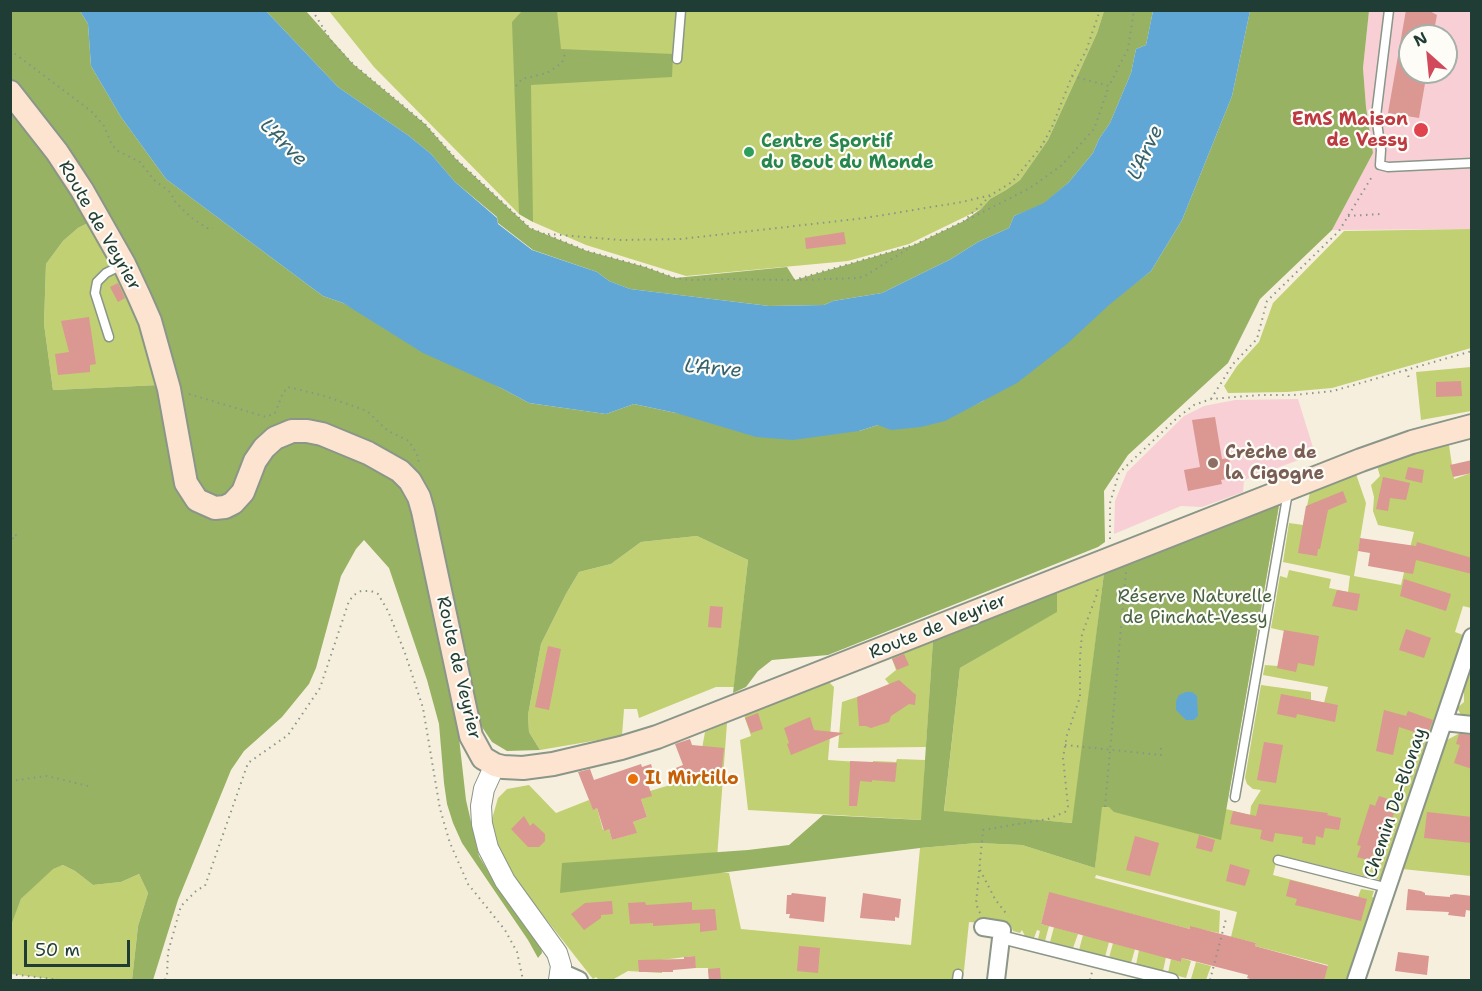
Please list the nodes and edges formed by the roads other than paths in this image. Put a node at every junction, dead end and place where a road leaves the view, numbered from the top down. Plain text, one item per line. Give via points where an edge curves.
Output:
1 (681, 10) edge
2 (1389, 10) edge
3 (677, 59) dead end
4 (10, 93) edge
5 (1472, 163) edge
6 (124, 264) junction
7 (109, 337) dead end
8 (1472, 426) edge
9 (1288, 488) junction
10 (1472, 637) edge
11 (1444, 722) junction
12 (1472, 725) edge
13 (495, 765) junction
14 (1235, 797) dead end
15 (1278, 860) dead end
16 (1388, 888) junction
17 (983, 927) road end
18 (1002, 934) junction
19 (560, 976) edge
20 (1166, 980) edge
21 (579, 981) edge
22 (996, 981) edge
23 (1356, 981) edge

1 - 3 lane
2 - 5 lane via 1376,116 1380,165
4 - 6 main road, Route de Veyrier via 57,152
6 - 7 lane via 97,282 95,293
6 - 13 main road, Route de Veyrier via 160,353 186,483 202,504 214,508 233,503 243,492 264,448 292,431 322,434 368,453 411,481 423,511 465,718 478,751
8 - 9 main road, Route de Veyrier via 1395,447
9 - 13 main road, Route de Veyrier via 1119,547 657,737 533,768
9 - 14 lane
10 - 11 street, Chemin De-Blonay
11 - 12 street
11 - 16 street, Chemin De-Blonay
13 - 19 street via 481,806 488,848 505,881 554,947 560,960
15 - 16 lane
16 - 23 street, Chemin De-Blonay
17 - 18 street
18 - 20 street
18 - 22 street
19 - 21 street

